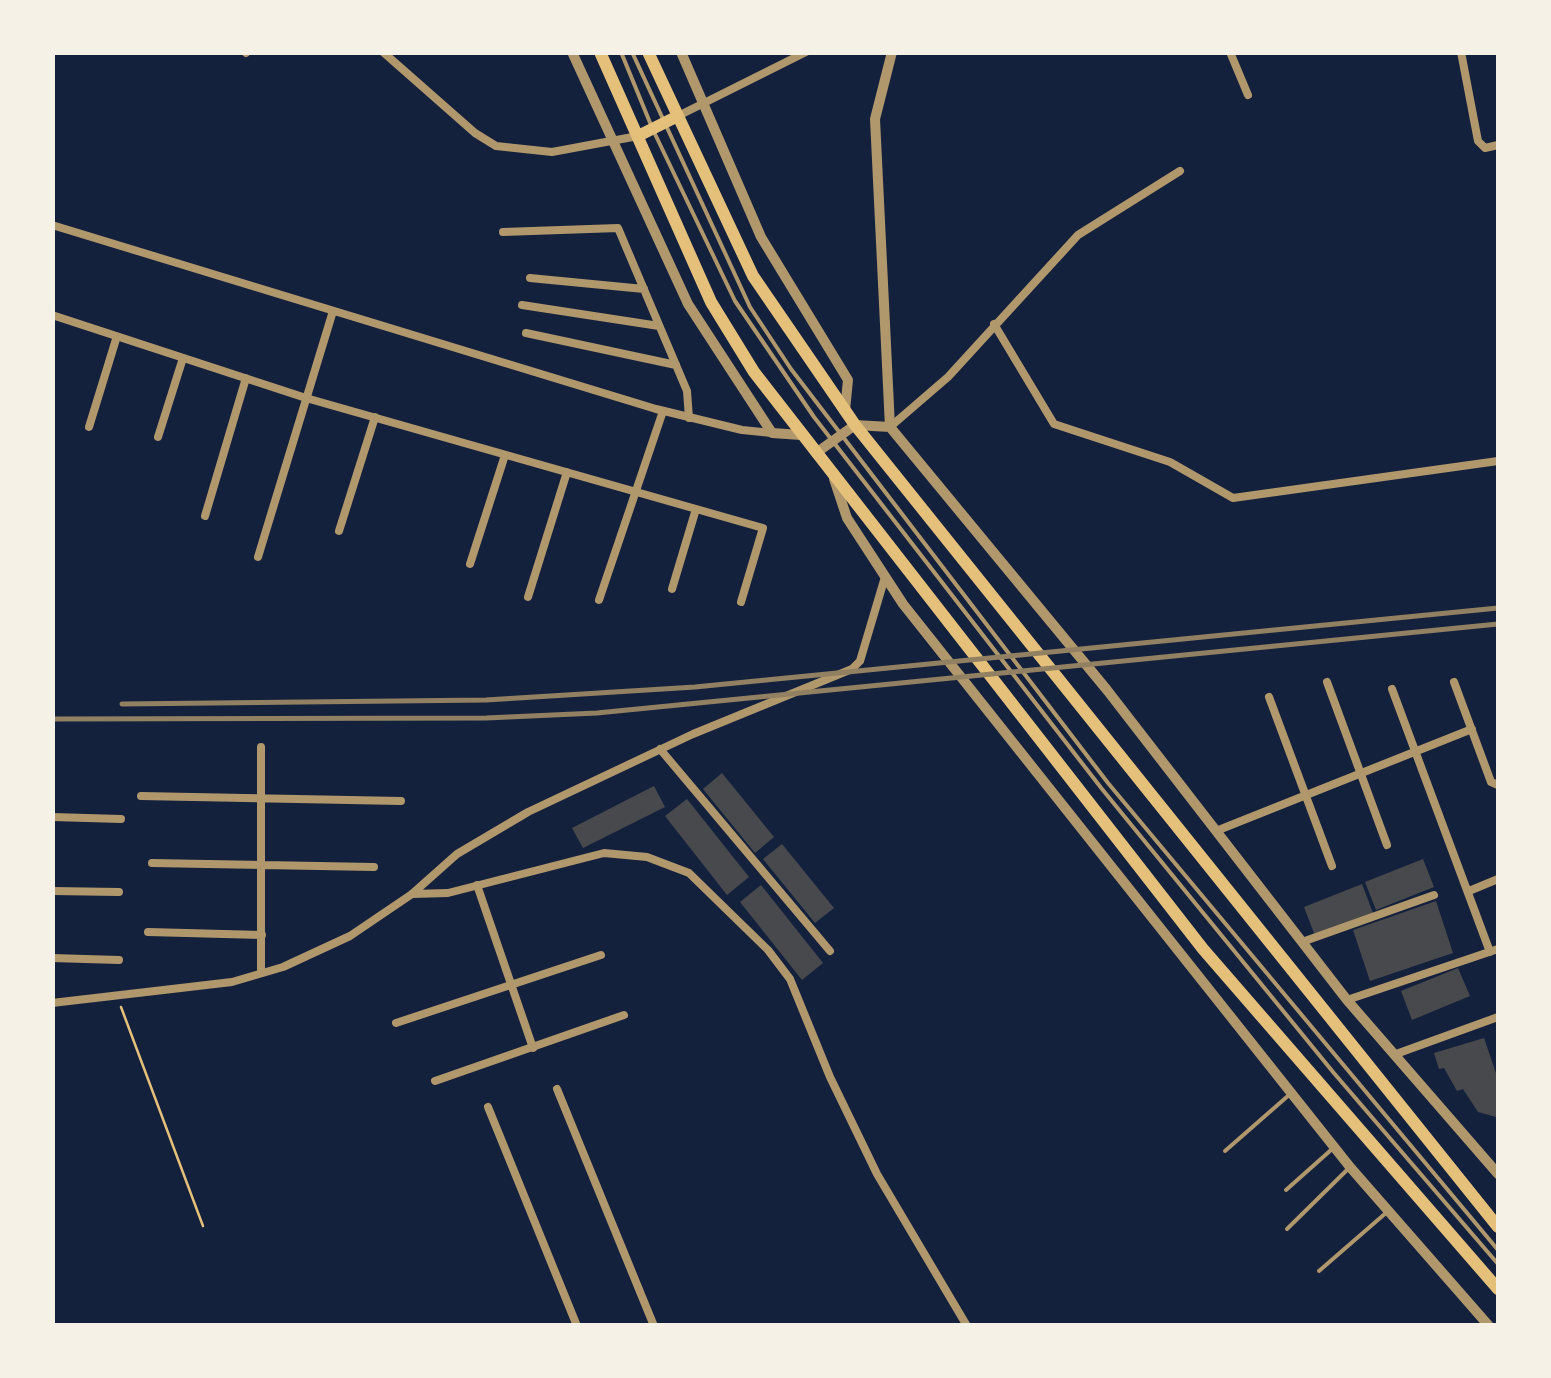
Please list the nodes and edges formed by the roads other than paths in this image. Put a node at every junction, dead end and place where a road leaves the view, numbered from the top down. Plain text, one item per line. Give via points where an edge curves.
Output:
1 (383, 52) edge
2 (572, 52) edge
3 (600, 52) edge
4 (620, 52) edge
5 (632, 52) edge
6 (648, 52) edge
7 (681, 52) edge
8 (806, 52) edge
9 (892, 52) edge
10 (1230, 52) edge
11 (1461, 52) edge
12 (1248, 95) dead end
13 (703, 104) junction
14 (664, 123) junction
15 (638, 136) junction
16 (615, 144) junction
17 (1498, 145) edge
18 (1180, 171) dead end
19 (52, 225) edge
20 (503, 232) dead end
21 (530, 278) dead end
22 (644, 289) junction
23 (522, 305) dead end
24 (332, 311) junction
25 (52, 315) edge
26 (994, 324) junction
27 (659, 326) junction
28 (526, 333) dead end
29 (118, 336) junction
30 (183, 358) junction
31 (676, 365) junction
32 (246, 378) junction
33 (306, 398) junction
34 (845, 410) junction
35 (663, 411) junction
36 (375, 418) junction
37 (688, 418) junction
38 (855, 425) junction
39 (890, 426) junction
40 (90, 427) dead end
41 (772, 433) junction
42 (801, 434) junction
43 (158, 437) dead end
44 (837, 438) junction
45 (816, 453) junction
46 (505, 454) junction
47 (1498, 461) edge
48 (567, 472) junction
49 (832, 475) junction
50 (634, 491) junction
51 (696, 509) junction
52 (205, 516) dead end
53 (340, 531) dead end
54 (258, 557) dead end
55 (470, 564) dead end
56 (885, 577) junction
57 (672, 589) dead end
58 (528, 597) dead end
59 (599, 600) dead end
60 (741, 602) dead end
61 (1327, 682) dead end
62 (1454, 682) dead end
63 (1392, 689) dead end
64 (1269, 697) dead end
65 (1472, 730) junction
66 (261, 747) dead end
67 (660, 750) junction
68 (1418, 751) junction
69 (1361, 774) junction
70 (1498, 786) edge
71 (142, 796) dead end
72 (1305, 796) junction
73 (261, 799) junction
74 (401, 801) dead end
75 (52, 817) edge
76 (121, 819) dead end
77 (1216, 831) junction
78 (1387, 845) dead end
79 (152, 863) dead end
80 (261, 866) junction
81 (1332, 866) dead end
82 (374, 867) dead end
83 (1498, 880) edge
84 (477, 885) junction
85 (52, 890) edge
86 (1469, 891) junction
87 (118, 892) dead end
88 (412, 894) junction
89 (1434, 896) dead end
90 (148, 932) dead end
91 (262, 936) junction
92 (1302, 942) junction
93 (1494, 951) edge
94 (830, 952) dead end
95 (601, 955) dead end
96 (52, 958) edge
97 (119, 960) dead end
98 (262, 974) junction
99 (512, 986) junction
100 (1347, 1000) junction
101 (52, 1004) edge
102 (624, 1015) dead end
103 (1498, 1017) edge
104 (396, 1023) dead end
105 (533, 1048) junction
106 (1396, 1054) junction
107 (435, 1081) dead end
108 (557, 1089) dead end
109 (1291, 1093) junction
110 (488, 1106) dead end
111 (1334, 1148) junction
112 (1225, 1150) dead end
113 (1350, 1167) junction
114 (1498, 1174) edge
115 (1286, 1190) dead end
116 (1389, 1211) junction
117 (1498, 1227) edge
118 (1287, 1228) dead end
119 (1498, 1250) edge
120 (1498, 1264) edge
121 (1319, 1271) dead end
122 (1498, 1289) edge
123 (577, 1326) edge
124 (654, 1326) edge
125 (967, 1326) edge
126 (1490, 1326) edge

1 - 16 street via 496,146 530,152
2 - 16 street
3 - 15 main road
4 - 14 lane
5 - 14 lane
6 - 14 main road
7 - 13 street
8 - 13 street
9 - 39 street via 875,118
10 - 12 street
11 - 17 street via 1478,141 1485,148
13 - 14 street
13 - 34 street via 775,265 848,380
14 - 15 main road
14 - 34 main road via 753,276
14 - 44 lane via 750,307
14 - 44 lane via 735,302
15 - 16 street
15 - 42 main road via 711,302
16 - 41 street via 688,304
18 - 26 street via 1078,235
19 - 24 street
20 - 22 street via 618,228
21 - 22 street
22 - 27 street
23 - 27 street
24 - 33 street
24 - 35 street
25 - 29 street
26 - 39 street via 948,378
26 - 47 street via 1054,424 1170,462 1232,498
27 - 31 street
28 - 31 street
29 - 30 street
29 - 40 street
30 - 32 street
30 - 43 street
31 - 37 street
32 - 33 street
32 - 52 street
33 - 36 street
33 - 54 street
34 - 38 main road
35 - 37 street
35 - 50 street
36 - 46 street
36 - 53 street
37 - 41 street
38 - 39 street
38 - 44 street
38 - 117 main road
39 - 77 street
41 - 42 street
42 - 45 main road
44 - 45 street
44 - 119 lane via 1108,782
44 - 120 lane via 1102,789
45 - 49 main road
46 - 48 street
46 - 55 street
48 - 50 street
48 - 58 street
49 - 56 street via 847,518
49 - 122 main road via 1203,950
50 - 51 street
50 - 59 street
51 - 57 street
51 - 60 street via 763,528
56 - 67 street via 852,669
56 - 109 street
61 - 69 street
62 - 65 street
63 - 68 street
64 - 72 street
65 - 68 street
65 - 70 street
66 - 73 street
67 - 88 street via 497,829
67 - 94 street
68 - 69 street
68 - 86 street
69 - 72 street
69 - 78 street
71 - 73 street
72 - 77 street
72 - 81 street
73 - 74 street
73 - 80 street
75 - 76 street
77 - 92 street
79 - 80 street
80 - 82 street
80 - 91 street
83 - 86 street
84 - 88 street
84 - 99 street
84 - 125 street via 604,854 647,857 688,872 790,980 877,1174
85 - 87 street
86 - 93 street
88 - 98 street via 350,936
89 - 92 street
90 - 91 street
91 - 98 street
92 - 100 street
93 - 100 street
95 - 99 street
96 - 97 street
98 - 101 street
99 - 104 street
99 - 105 street
100 - 106 street
102 - 105 street
103 - 106 street
105 - 107 street
106 - 114 street
108 - 124 street
109 - 111 street
109 - 112 lane
110 - 123 street
111 - 113 street
111 - 115 lane
113 - 116 street
113 - 118 lane
116 - 121 lane
116 - 126 street

